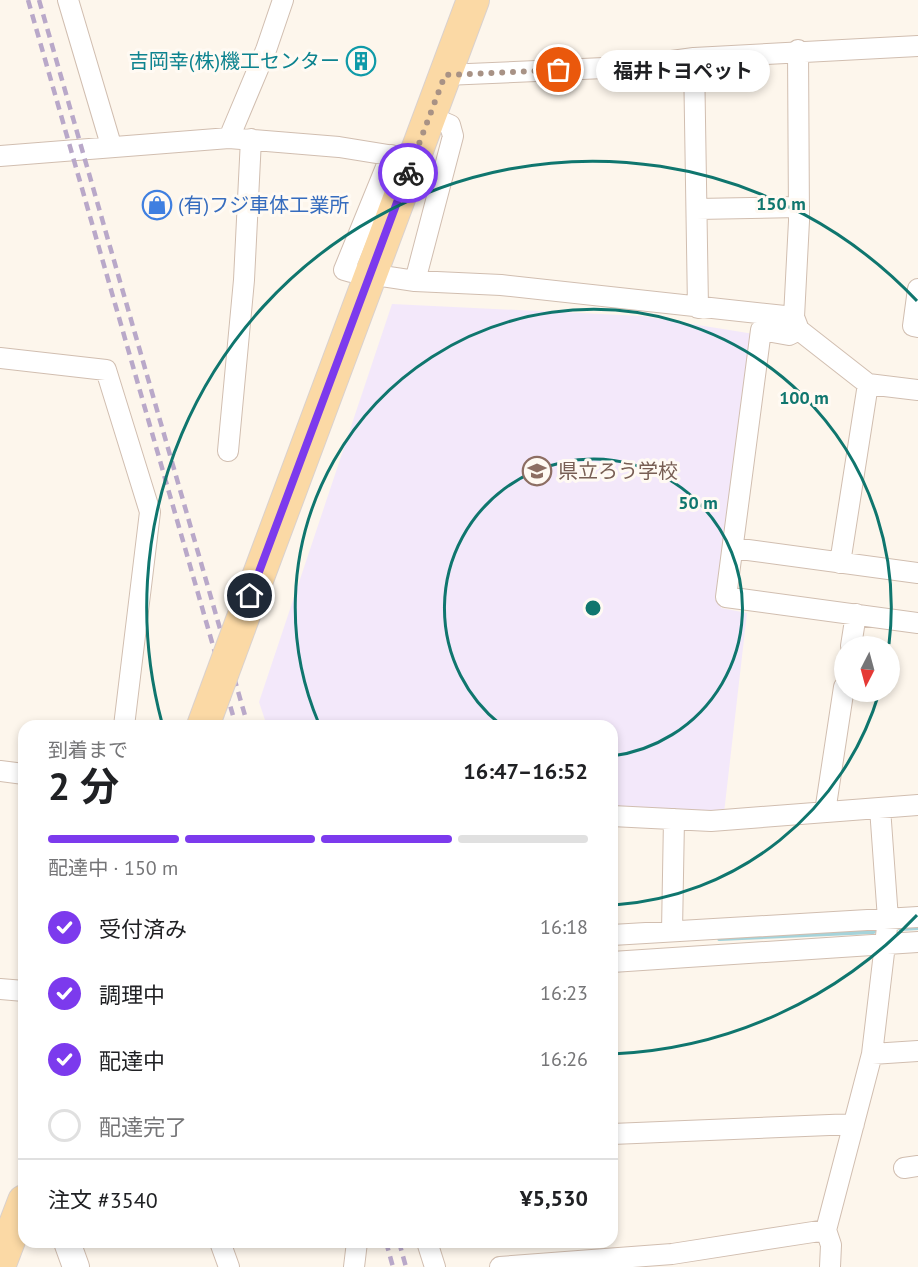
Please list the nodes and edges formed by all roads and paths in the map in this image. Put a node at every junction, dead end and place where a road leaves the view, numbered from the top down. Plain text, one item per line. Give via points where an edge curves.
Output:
1 (68, 0) edge
2 (283, 0) edge
3 (473, 0) edge
4 (918, 46) edge
5 (798, 51) junction
6 (694, 58) junction
7 (445, 75) junction
8 (429, 116) junction
9 (229, 138) junction
10 (251, 139) junction
11 (111, 145) junction
12 (402, 157) junction
13 (1, 161) edge
14 (799, 207) junction
15 (697, 209) junction
16 (351, 272) dead end
17 (382, 276) dead end
18 (415, 280) junction
19 (918, 288) edge
20 (698, 308) junction
21 (796, 323) junction
22 (918, 327) edge
23 (0, 358) edge
24 (868, 384) junction
25 (918, 390) edge
26 (228, 451) dead end
27 (733, 548) junction
28 (840, 563) junction
29 (918, 573) edge
30 (856, 615) junction
31 (918, 623) edge
32 (853, 636) edge
33 (842, 702) edge
34 (125, 720) edge
35 (205, 720) edge
36 (0, 771) edge
37 (18, 773) edge
38 (918, 805) edge
39 (880, 808) junction
40 (825, 812) junction
41 (618, 816) edge
42 (674, 819) junction
43 (918, 917) edge
44 (888, 919) junction
45 (672, 932) junction
46 (618, 935) edge
47 (918, 942) edge
48 (885, 944) junction
49 (618, 962) edge
50 (0, 989) edge
51 (18, 990) edge
52 (918, 1051) edge
53 (872, 1054) junction
54 (854, 1124) junction
55 (618, 1134) edge
56 (18, 1217) edge
57 (826, 1230) junction
58 (70, 1248) edge
59 (222, 1248) edge
60 (356, 1248) edge
61 (429, 1248) edge
62 (0, 1264) edge
63 (76, 1267) edge
64 (229, 1267) edge
65 (354, 1267) edge
66 (435, 1267) edge
67 (500, 1267) edge
68 (830, 1267) edge

1 - 11 street
2 - 9 street
3 - 7 main road
4 - 5 street
5 - 6 street
5 - 14 street
6 - 7 street via 627,68
6 - 15 street
7 - 8 main road
8 - 12 main road
8 - 18 street via 450,124 453,136
9 - 10 street
9 - 11 street
10 - 12 street
10 - 26 street via 244,280
11 - 13 street
12 - 16 street via 344,270
12 - 35 main road, bridge
14 - 15 street
14 - 21 street
15 - 20 street
17 - 18 street
18 - 20 street
19 - 22 street via 913,326
20 - 21 street
21 - 24 street
21 - 27 street via 789,335 761,330
23 - 34 street via 106,370 150,512
24 - 25 street
24 - 28 street
27 - 28 street
27 - 30 street via 726,597
28 - 29 street
30 - 31 street
30 - 32 street
33 - 40 street
36 - 37 street
38 - 39 street
39 - 40 street
39 - 44 street
40 - 42 street via 711,821
41 - 42 street
42 - 45 street
43 - 44 street
44 - 45 street
44 - 48 street
45 - 46 street
47 - 48 street
48 - 49 street
48 - 53 street
50 - 51 street
52 - 53 street
53 - 54 street
54 - 55 street
54 - 57 street
56 - 62 main road
57 - 67 street via 672,1254
57 - 68 street via 831,1245
58 - 63 street
59 - 64 street
60 - 65 street
61 - 66 street

